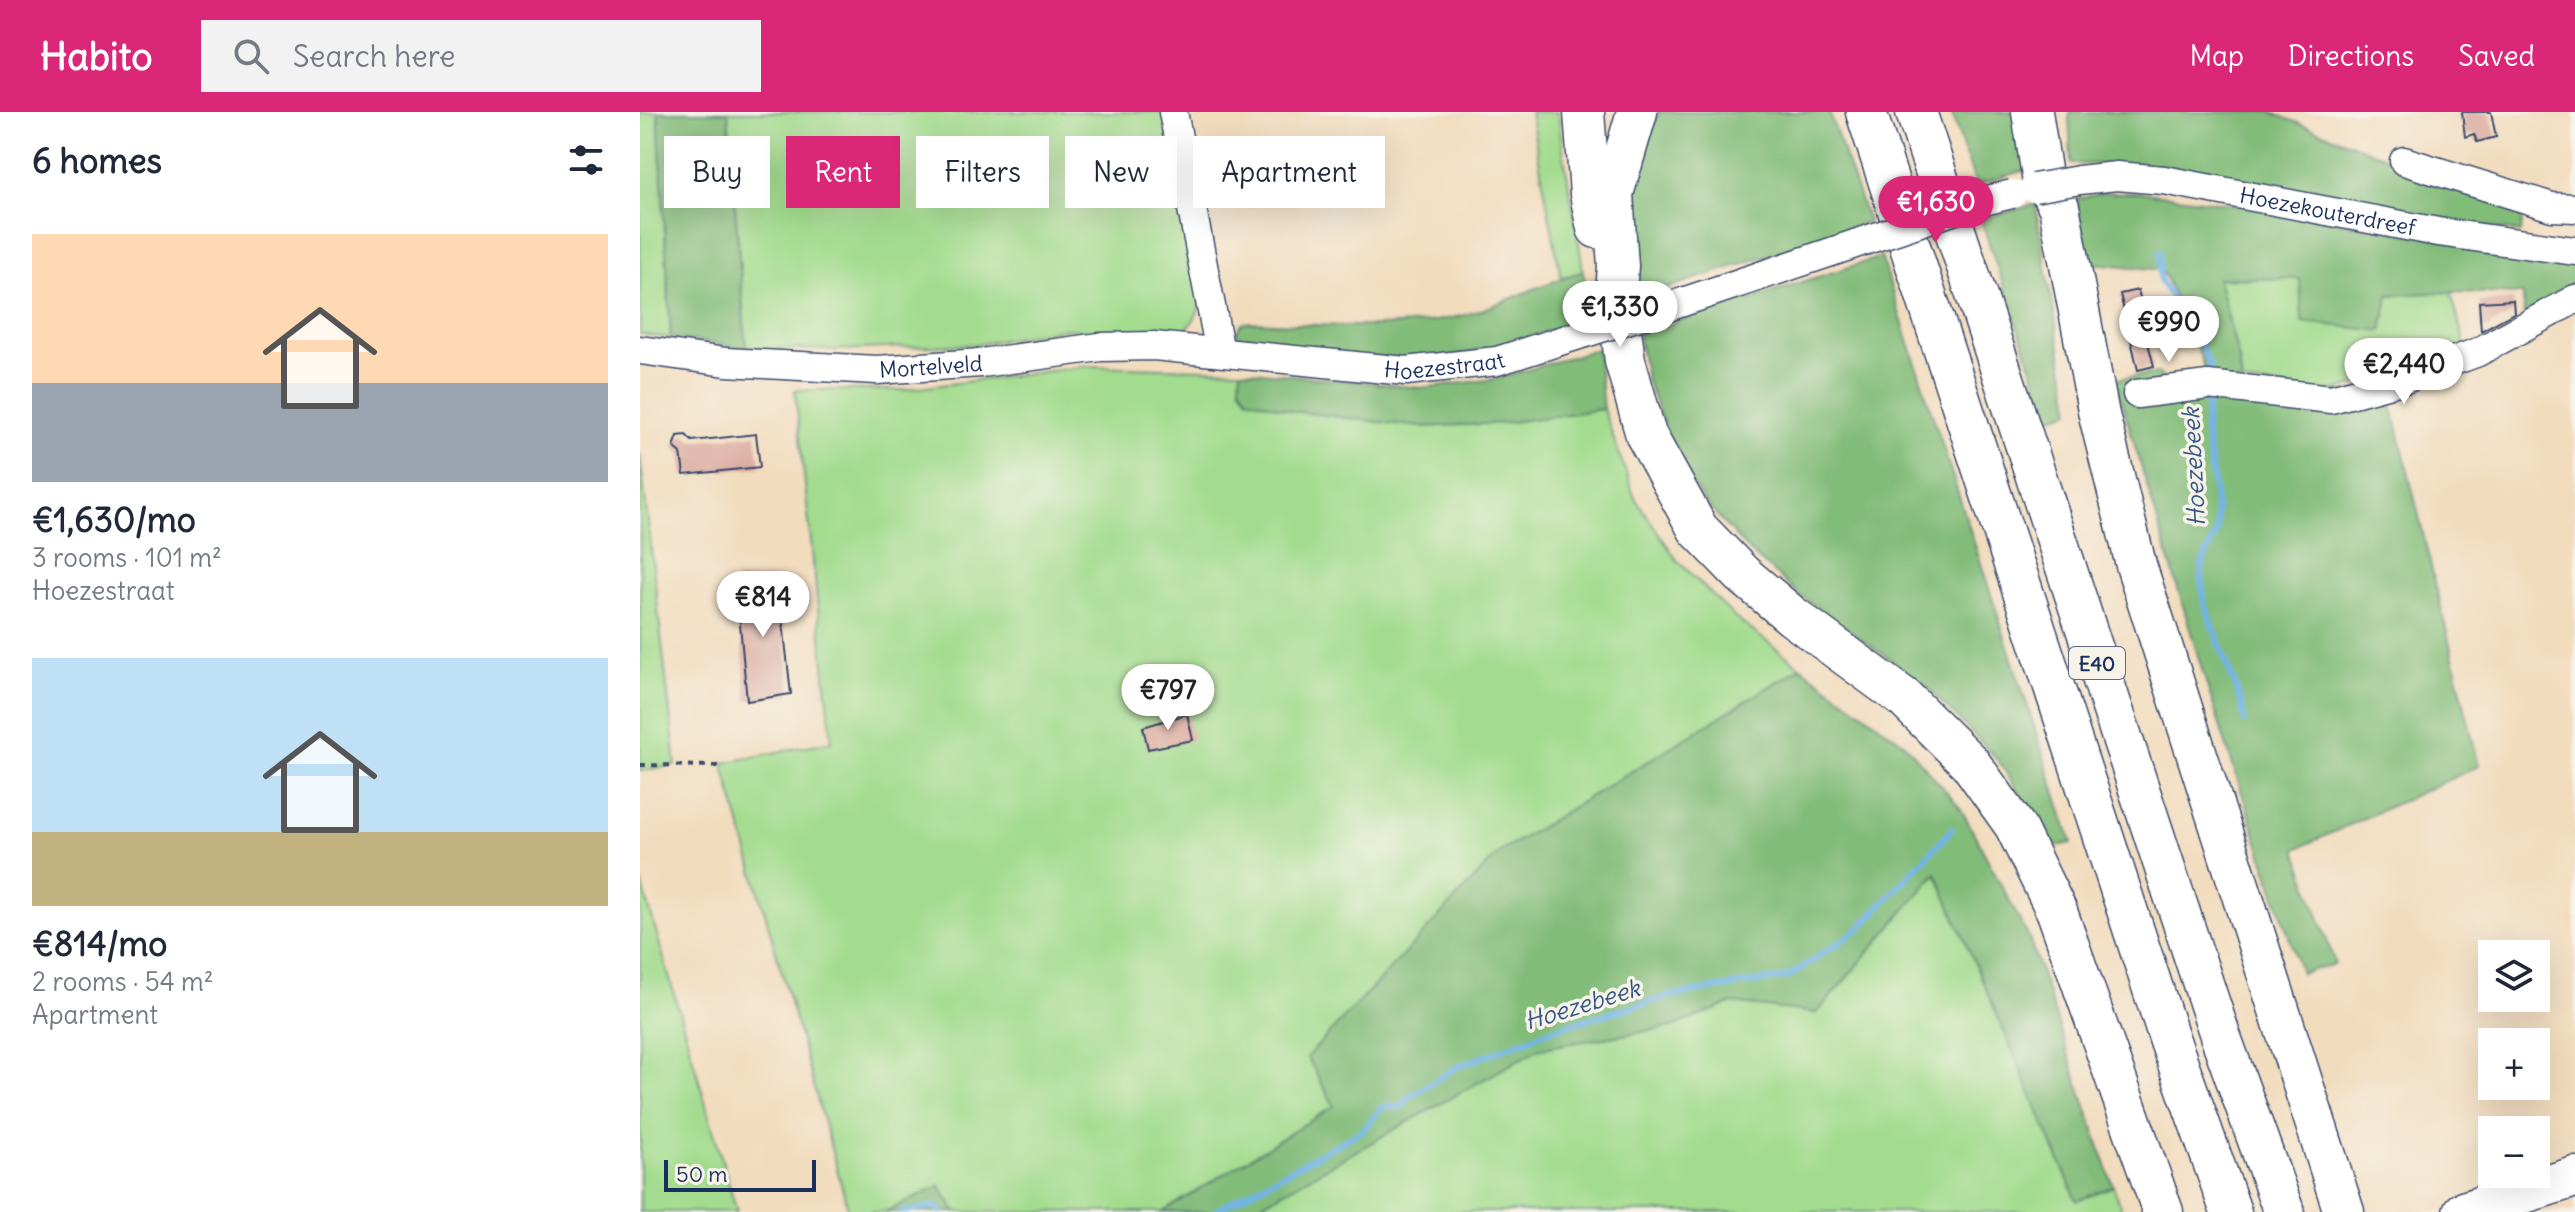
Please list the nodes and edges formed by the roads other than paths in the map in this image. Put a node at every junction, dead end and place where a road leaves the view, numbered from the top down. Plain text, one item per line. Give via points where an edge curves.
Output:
1 (1173, 112) edge
2 (1584, 112) edge
3 (1637, 112) edge
4 (1866, 112) edge
5 (1916, 112) edge
6 (2032, 112) edge
7 (2055, 112) edge
8 (2404, 161) dead end
9 (2046, 192) junction
10 (2575, 208) edge
11 (2575, 251) edge
12 (1616, 292) junction
13 (2575, 299) edge
14 (640, 350) edge
15 (1220, 352) junction
16 (2137, 394) dead end
17 (2325, 1147) junction
18 (2575, 1177) edge
19 (2575, 1197) edge
20 (2163, 1212) edge
21 (2231, 1212) edge
22 (2284, 1212) edge
23 (2344, 1212) edge
24 (2373, 1212) edge
25 (2463, 1212) edge
26 (2526, 1212) edge

1 - 15 street
2 - 12 highway via 1590,194 1604,267
3 - 12 highway via 1613,194
4 - 21 highway, E40 via 2170,1041
5 - 22 highway, E40 via 2220,1035
6 - 9 highway
7 - 9 highway via 2064,176
8 - 10 street via 2552,207
9 - 11 street, Hoezekouterdreef via 2117,176 2164,180 2438,232
9 - 15 street, Hoezestraat, bridge via 1976,203 1497,361 1406,371
9 - 17 highway via 2136,565
12 - 20 highway via 1625,361 1646,435 1698,529 1792,616 1904,698 1970,763 2015,826 2057,912
13 - 16 street via 2478,352 2331,399 2208,385
14 - 15 street, Mortelveld via 726,362 877,370 1100,347
17 - 23 highway
17 - 24 highway
18 - 25 highway
19 - 26 highway

